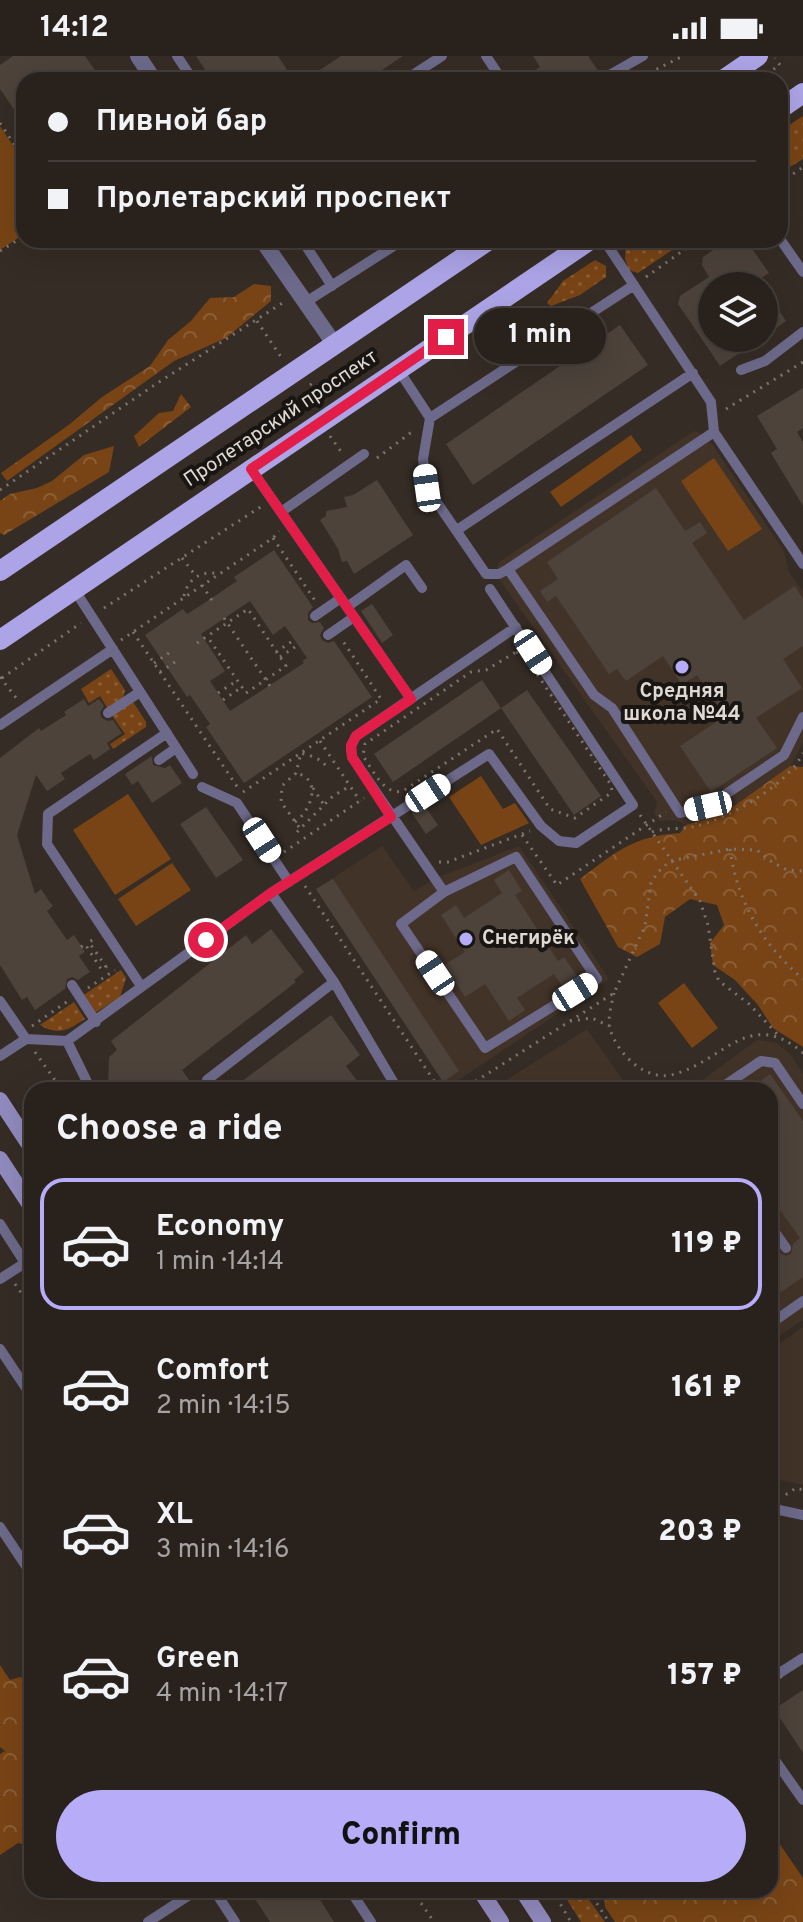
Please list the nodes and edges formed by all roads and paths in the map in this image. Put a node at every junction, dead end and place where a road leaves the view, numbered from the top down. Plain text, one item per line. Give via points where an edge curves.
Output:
1 (442, 56) edge
2 (643, 56) edge
3 (683, 56) edge
4 (762, 65) edge
5 (780, 65) dead end
6 (417, 72) edge
7 (615, 72) edge
8 (651, 72) edge
9 (0, 123) edge
10 (16, 147) edge
11 (268, 248) edge
12 (307, 248) edge
13 (391, 248) edge
14 (477, 248) edge
15 (578, 248) edge
16 (609, 248) edge
17 (687, 248) edge
18 (786, 248) edge
19 (803, 272) edge
20 (634, 285) junction
21 (332, 286) junction
22 (302, 297) junction
23 (257, 321) junction
24 (561, 332) junction
25 (803, 332) edge
26 (335, 345) junction
27 (803, 362) edge
28 (398, 369) junction
29 (741, 370) dead end
30 (292, 373) junction
31 (693, 373) junction
32 (497, 374) junction
33 (313, 383) dead end
34 (311, 400) dead end
35 (722, 412) dead end
36 (430, 418) junction
37 (714, 432) junction
38 (366, 459) joint
39 (251, 469) junction
40 (0, 490) edge
41 (272, 499) junction
42 (284, 516) junction
43 (457, 530) junction
44 (273, 538) junction
45 (182, 558) junction
46 (803, 564) edge
47 (508, 569) junction
48 (0, 571) edge
49 (219, 574) junction
50 (196, 576) junction
51 (202, 585) junction
52 (422, 588) dead end
53 (74, 589) junction
54 (490, 589) dead end
55 (184, 598) junction
56 (213, 602) dead end
57 (344, 602) junction
58 (319, 613) joint
59 (92, 616) junction
60 (354, 617) junction
61 (226, 620) junction
62 (516, 627) junction
63 (133, 632) junction
64 (331, 632) joint
65 (207, 636) junction
66 (0, 640) edge
67 (294, 640) dead end
68 (197, 643) dead end
69 (298, 645) dead end
70 (112, 648) junction
71 (276, 652) junction
72 (169, 653) dead end
73 (280, 657) junction
74 (175, 662) dead end
75 (154, 663) junction
76 (160, 672) junction
77 (0, 677) edge
78 (266, 679) junction
79 (238, 680) junction
80 (270, 686) dead end
81 (242, 687) junction
82 (140, 692) junction
83 (218, 693) dead end
84 (411, 699) junction
85 (223, 700) dead end
86 (108, 713) dead end
87 (803, 717) edge
88 (0, 725) edge
89 (167, 733) junction
90 (307, 740) dead end
91 (319, 740) junction
92 (311, 746) junction
93 (176, 748) junction
94 (301, 753) junction
95 (159, 760) dead end
96 (327, 768) dead end
97 (296, 773) junction
98 (193, 774) dead end
99 (350, 786) junction
100 (202, 787) dead end
101 (312, 787) junction
102 (379, 788) junction
103 (360, 801) junction
104 (324, 805) junction
105 (633, 805) junction
106 (308, 808) junction
107 (312, 816) junction
108 (391, 817) junction
109 (657, 818) dead end
110 (295, 822) junction
111 (648, 826) junction
112 (730, 849) junction
113 (274, 859) junction
114 (670, 861) junction
115 (803, 871) edge
116 (293, 879) junction
117 (444, 892) junction
118 (271, 893) junction
119 (94, 939) dead end
120 (81, 947) dead end
121 (803, 979) edge
122 (334, 982) junction
123 (72, 985) dead end
124 (141, 986) junction
125 (614, 993) junction
126 (0, 1001) edge
127 (568, 1021) junction
128 (96, 1022) junction
129 (609, 1026) junction
130 (781, 1038) junction
131 (26, 1039) junction
132 (67, 1041) junction
133 (803, 1053) edge
134 (0, 1056) edge
135 (56, 1082) edge
136 (87, 1082) edge
137 (208, 1082) edge
138 (393, 1082) edge
139 (434, 1082) edge
140 (474, 1082) edge
141 (730, 1082) edge
142 (0, 1100) edge
143 (803, 1104) edge
144 (24, 1137) edge
145 (0, 1159) edge
146 (24, 1196) edge
147 (0, 1224) edge
148 (778, 1236) edge
149 (786, 1248) dead end
150 (24, 1261) edge
151 (24, 1264) edge
152 (0, 1279) edge
153 (803, 1301) edge
154 (778, 1318) edge
155 (0, 1349) edge
156 (24, 1385) edge
157 (803, 1490) edge
158 (778, 1492) edge
159 (778, 1510) edge
160 (803, 1515) edge
161 (0, 1527) edge
162 (24, 1563) edge
163 (803, 1658) edge
164 (778, 1674) edge
165 (778, 1764) edge
166 (803, 1800) edge
167 (185, 1898) edge
168 (219, 1898) edge
169 (355, 1898) edge
170 (418, 1898) edge
171 (485, 1898) edge
172 (527, 1898) edge
173 (557, 1898) edge
174 (593, 1898) edge
175 (148, 1922) edge
176 (235, 1922) edge
177 (371, 1922) edge
178 (434, 1922) edge
179 (501, 1922) edge
180 (543, 1922) edge
181 (571, 1922) edge
182 (609, 1922) edge

1 - 6 lane
2 - 7 lane
3 - 8 path
4 - 5 path
9 - 10 path
11 - 22 street
12 - 21 lane
13 - 21 lane
14 - 26 main road, Пролетарский проспект
15 - 28 main road, Пролетарский проспект
16 - 20 lane
17 - 20 path
18 - 19 lane
20 - 24 lane
20 - 31 lane
21 - 22 lane
22 - 23 path
22 - 26 street
23 - 30 path
23 - 40 path
24 - 32 lane
24 - 32 path via 544,309 502,339
25 - 29 lane via 765,361
26 - 30 main road, Пролетарский проспект
27 - 35 path
28 - 36 lane
28 - 39 main road, Пролетарский проспект
30 - 48 main road, Пролетарский проспект
31 - 37 lane via 711,402
31 - 43 lane
32 - 36 lane
33 - 34 path via 320,394
36 - 38 path
36 - 43 lane via 423,459 427,488
37 - 46 lane
37 - 47 lane
38 - 42 lane
39 - 41 lane
39 - 53 main road, Пролетарский проспект
41 - 42 lane
41 - 45 path
42 - 44 path
42 - 57 lane
43 - 47 lane via 486,574
44 - 49 path
44 - 58 path
45 - 50 path
45 - 59 path
47 - 87 lane via 594,695 612,708 680,813 708,806 784,755
49 - 50 path
49 - 51 path
50 - 55 path
51 - 55 path
51 - 56 path
52 - 57 lane via 406,565
53 - 59 lane
53 - 66 main road, Пролетарский проспект
54 - 62 lane
55 - 63 path
57 - 58 lane
57 - 60 lane
59 - 70 lane
59 - 77 path
60 - 64 lane
60 - 84 lane
61 - 65 path
61 - 71 path via 248,609
61 - 78 path
62 - 84 lane
62 - 105 lane
63 - 70 path
63 - 75 path
64 - 91 path via 381,699
65 - 68 path
65 - 79 path
67 - 71 path
69 - 73 path
70 - 82 lane
70 - 88 lane
71 - 73 path
72 - 75 path
73 - 78 path via 286,666
74 - 76 path
75 - 76 path
76 - 94 path via 242,793
78 - 80 path
78 - 81 path via 246,693
79 - 81 path
79 - 83 path
81 - 85 path
82 - 86 lane
82 - 89 lane
84 - 102 lane via 356,736 351,746 352,757
89 - 93 lane
89 - 124 lane via 48,814 47,844
90 - 92 path
91 - 92 path
91 - 99 path
92 - 94 path
93 - 95 lane
93 - 98 lane
94 - 96 path
94 - 97 path
97 - 101 path
97 - 110 path via 279,795
99 - 103 path
99 - 104 path
100 - 113 lane via 237,803
101 - 104 path
101 - 106 path
102 - 103 path
102 - 108 lane
103 - 113 path
104 - 107 path
105 - 108 lane via 576,843 559,841 541,826 489,754
105 - 111 path
106 - 107 path
106 - 110 path
107 - 110 path via 298,830
108 - 116 lane
108 - 117 lane
109 - 111 path
111 - 114 path
112 - 114 path
112 - 115 path via 757,850 787,870
112 - 121 path via 742,899 756,927
113 - 116 lane
114 - 125 path via 651,883 645,926
114 - 130 path via 700,901 719,981
116 - 118 lane
116 - 139 path
117 - 117 lane via 516,857 597,979 485,1048 401,924
118 - 122 lane
118 - 124 lane
119 - 120 path via 89,942 106,967 101,969 85,944
122 - 137 lane
122 - 138 lane
123 - 128 lane
124 - 128 lane
125 - 127 path
125 - 129 path
126 - 131 lane
127 - 129 path via 592,1018
127 - 140 path
128 - 132 lane
129 - 130 path via 636,1066 664,1077 746,1036
130 - 133 path
131 - 132 lane
131 - 134 lane
131 - 135 path
132 - 136 lane
141 - 143 lane via 761,1061 775,1063
142 - 144 main road
145 - 146 main road
147 - 150 lane
148 - 149 lane
151 - 152 lane
153 - 154 lane
155 - 156 lane
157 - 158 path
159 - 160 lane
161 - 162 lane
163 - 164 lane
165 - 166 lane
167 - 175 lane
168 - 176 lane
169 - 177 lane
170 - 178 path
171 - 179 main road
172 - 180 main road
173 - 181 path
174 - 182 path

